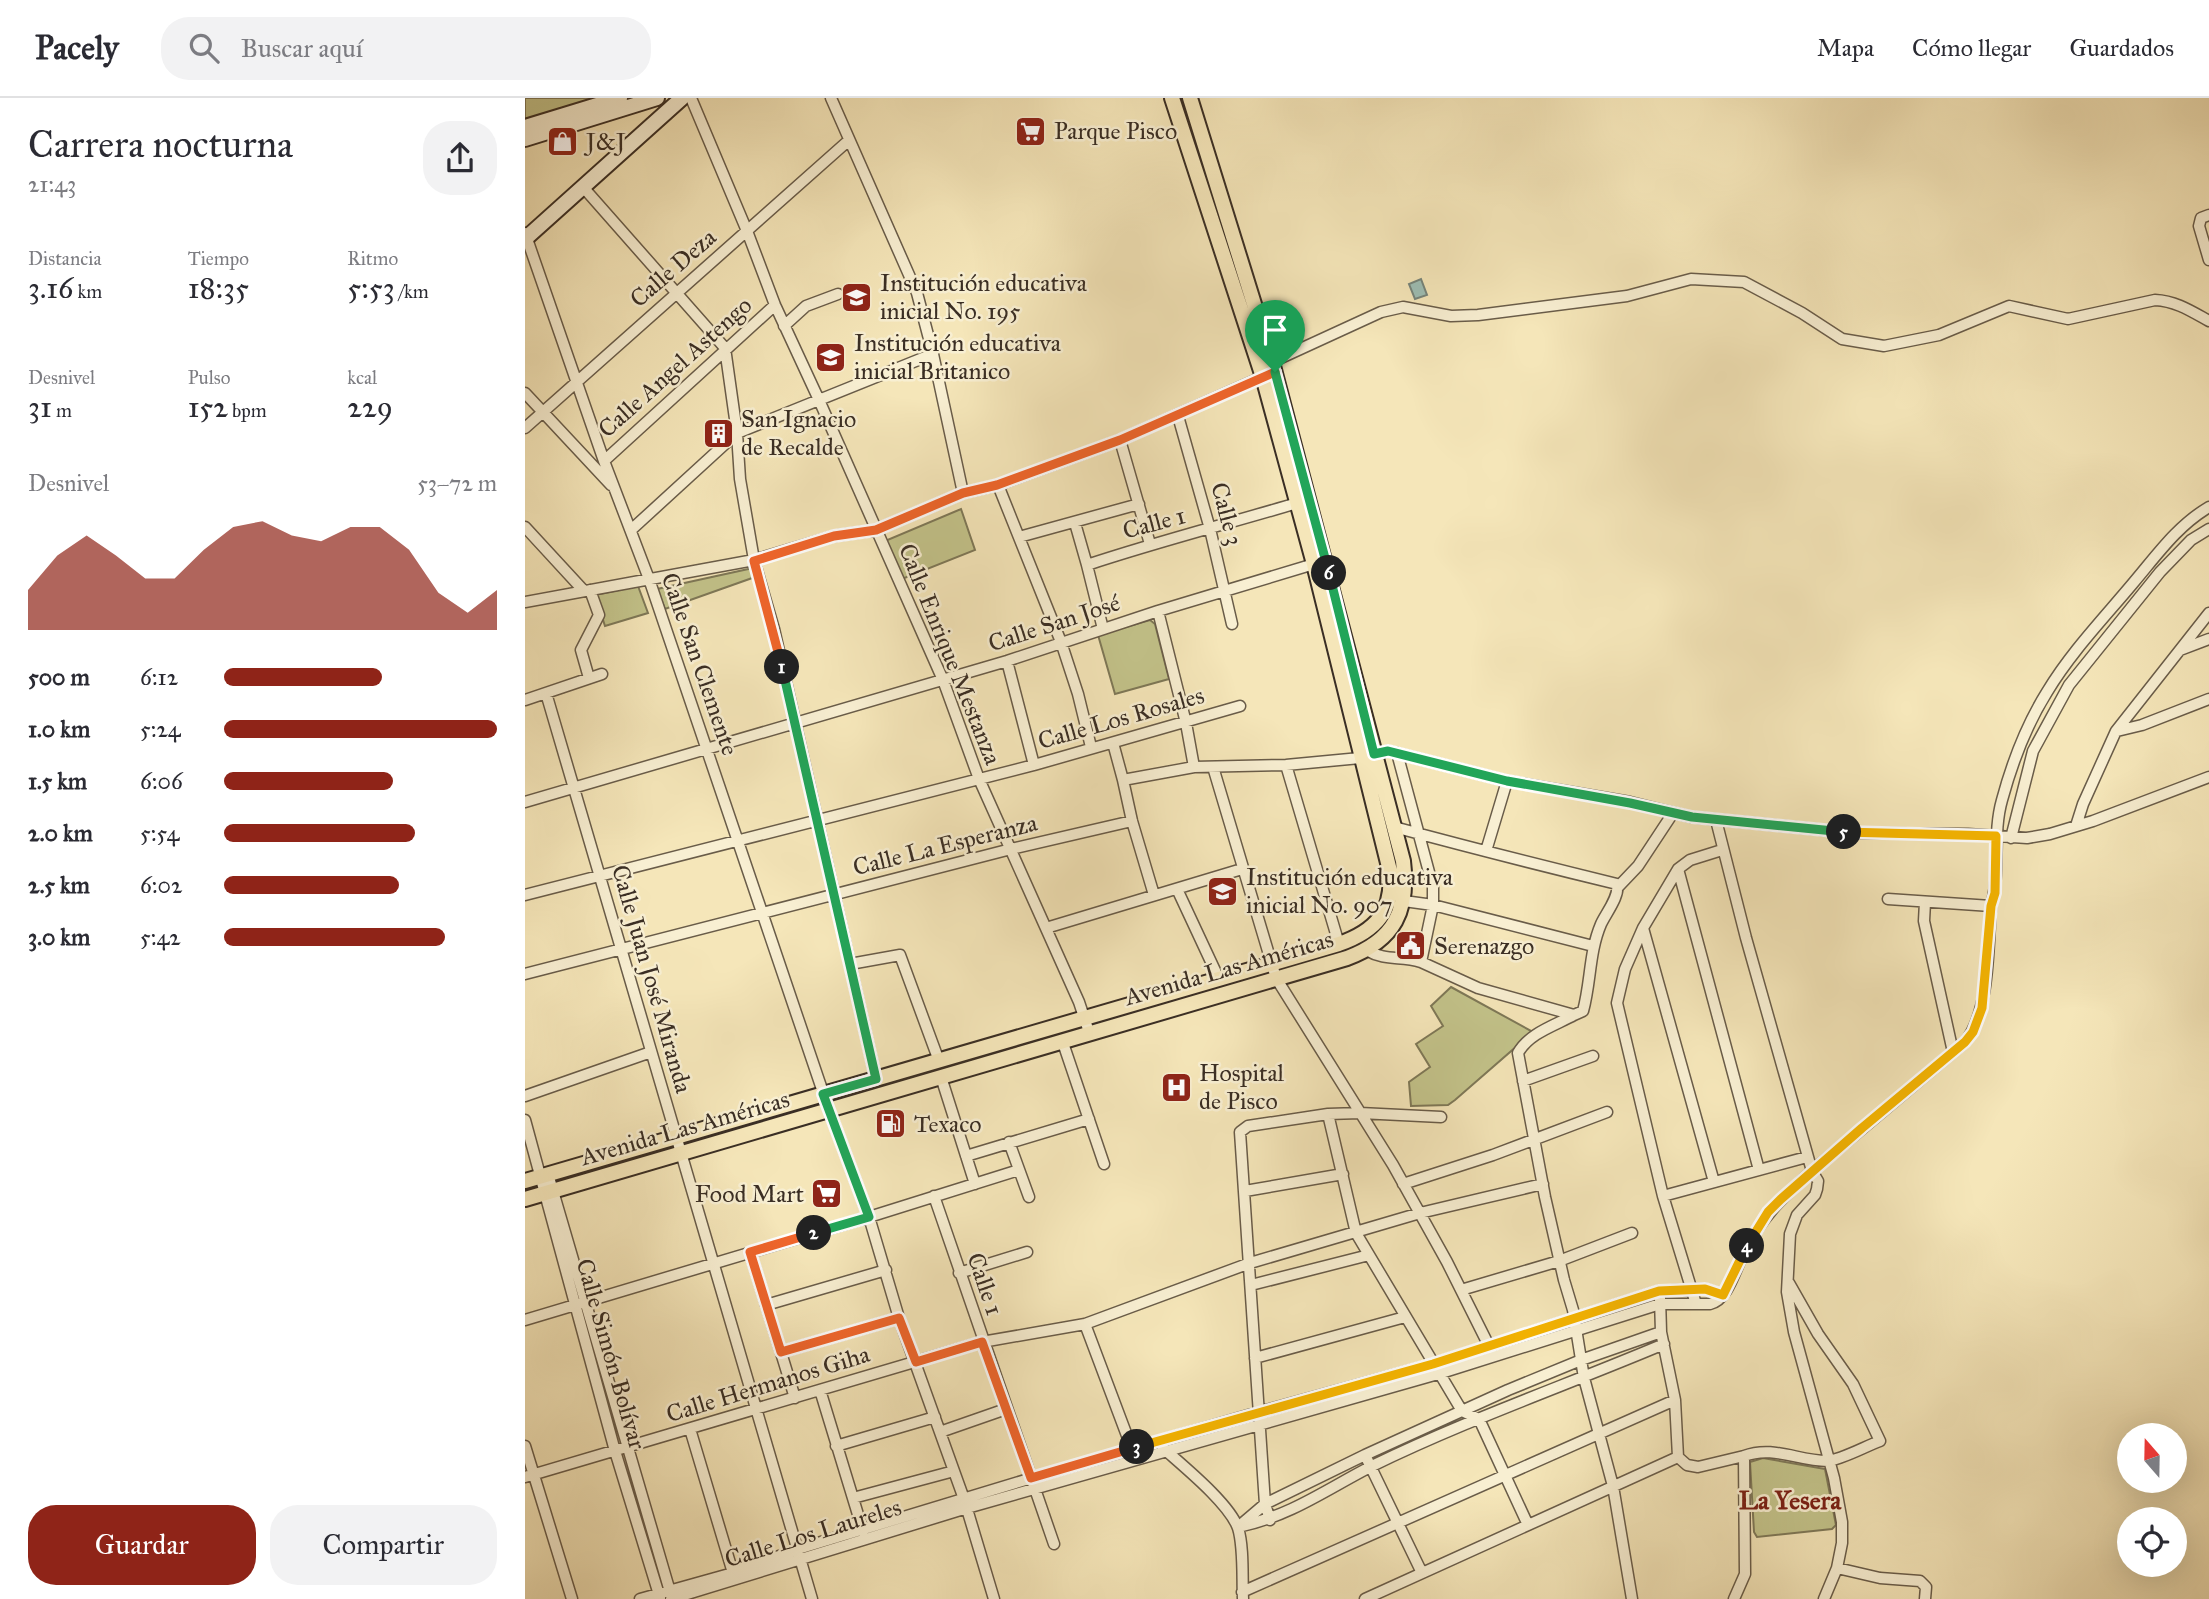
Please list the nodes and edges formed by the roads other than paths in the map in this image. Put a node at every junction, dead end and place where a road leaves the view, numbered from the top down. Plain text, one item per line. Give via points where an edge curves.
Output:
1 (620, 98) edge
2 (657, 98) edge
3 (682, 98) edge
4 (691, 98) edge
5 (831, 98) edge
6 (1172, 98) edge
7 (1190, 98) edge
8 (525, 127) edge
9 (525, 139) edge
10 (848, 141) junction
11 (583, 187) junction
12 (2209, 215) edge
13 (747, 231) junction
14 (526, 237) edge
15 (2209, 260) edge
16 (677, 292) junction
17 (838, 294) dead end
18 (775, 305) junction
19 (1250, 314) junction
20 (2209, 321) edge
21 (784, 326) junction
22 (725, 348) junction
23 (933, 354) junction
24 (1270, 370) junction
25 (576, 382) junction
26 (525, 393) edge
27 (819, 400) junction
28 (542, 412) junction
29 (1178, 416) junction
30 (525, 428) edge
31 (737, 433) junction
32 (1120, 440) junction
33 (604, 461) junction
34 (997, 485) junction
35 (616, 491) junction
36 (963, 493) junction
37 (1297, 503) junction
38 (1139, 504) junction
39 (2209, 507) edge
40 (1075, 523) junction
41 (525, 527) edge
42 (1210, 529) junction
43 (2209, 529) edge
44 (631, 530) junction
45 (876, 530) junction
46 (1019, 537) junction
47 (1150, 544) junction
48 (754, 561) junction
49 (1314, 564) junction
50 (1087, 565) junction
51 (649, 579) junction
52 (587, 591) junction
53 (1225, 591) junction
54 (525, 602) edge
55 (1158, 611) junction
56 (2207, 621) edge
57 (1232, 624) dead end
58 (1103, 629) junction
59 (2209, 639) edge
60 (1061, 642) junction
61 (2180, 650) junction
62 (1007, 661) junction
63 (602, 674) dead end
64 (589, 678) junction
65 (943, 680) junction
66 (546, 693) junction
67 (2209, 699) edge
68 (525, 700) edge
69 (1240, 706) dead end
70 (1186, 723) junction
71 (794, 724) junction
72 (2116, 731) junction
73 (1114, 743) junction
74 (1091, 747) junction
75 (706, 749) junction
76 (1397, 753) junction
77 (1367, 756) junction
78 (1034, 765) junction
79 (1286, 765) junction
80 (1194, 767) junction
81 (1213, 767) junction
82 (2209, 777) edge
83 (979, 779) junction
84 (1123, 780) junction
85 (1507, 781) junction
86 (574, 788) junction
87 (525, 802) edge
88 (1674, 813) junction
89 (1716, 820) junction
90 (817, 821) junction
91 (1132, 821) junction
92 (2077, 826) junction
93 (1394, 827) junction
94 (1417, 833) junction
95 (1996, 836) junction
96 (2011, 838) junction
97 (739, 840) junction
98 (1011, 849) junction
99 (1722, 850) junction
100 (1486, 851) junction
101 (1242, 869) junction
102 (1678, 869) junction
103 (600, 876) junction
104 (1618, 887) junction
105 (1177, 889) junction
106 (525, 895) edge
107 (833, 895) junction
108 (1154, 895) junction
109 (1888, 900) dead end
110 (1404, 901) junction
111 (1926, 902) junction
112 (1433, 905) junction
113 (1991, 906) junction
114 (762, 913) junction
115 (1046, 928) junction
116 (1643, 928) junction
117 (1339, 944) junction
118 (1593, 946) junction
119 (621, 950) junction
120 (1366, 950) junction
121 (1421, 962) junction
122 (1272, 963) junction
123 (850, 964) junction
124 (525, 974) edge
125 (1276, 978) junction
126 (1219, 979) junction
127 (1574, 1015) junction
128 (1087, 1025) junction
129 (1062, 1040) junction
130 (652, 1052) junction
131 (1954, 1052) junction
132 (1593, 1056) dead end
133 (939, 1061) junction
134 (902, 1072) junction
135 (940, 1077) junction
136 (876, 1079) junction
137 (1523, 1081) junction
138 (906, 1087) junction
139 (823, 1094) junction
140 (525, 1096) edge
141 (829, 1110) junction
142 (1607, 1112) dead end
143 (1360, 1113) junction
144 (1328, 1114) junction
145 (1441, 1117) dead end
146 (1089, 1119) junction
147 (525, 1120) edge
148 (676, 1137) junction
149 (1535, 1138) junction
150 (1009, 1142) junction
151 (681, 1153) junction
152 (966, 1156) junction
153 (1807, 1157) junction
154 (1104, 1164) dead end
155 (1019, 1170) junction
156 (1759, 1170) junction
157 (1812, 1171) junction
158 (1343, 1174) junction
159 (544, 1176) junction
160 (525, 1181) edge
161 (1714, 1182) junction
162 (975, 1184) junction
163 (1403, 1184) junction
164 (1543, 1184) junction
165 (1245, 1191) junction
166 (549, 1192) junction
167 (934, 1196) junction
168 (1663, 1196) junction
169 (1029, 1197) dead end
170 (525, 1199) edge
171 (1420, 1213) junction
172 (869, 1217) junction
173 (1356, 1233) junction
174 (1632, 1233) dead end
175 (750, 1252) junction
176 (1027, 1252) dead end
177 (1369, 1255) junction
178 (1559, 1261) junction
179 (713, 1263) junction
180 (1250, 1263) junction
181 (886, 1270) junction
182 (959, 1273) junction
183 (1787, 1278) junction
184 (1251, 1285) junction
185 (1691, 1289) junction
186 (1461, 1290) junction
187 (1659, 1291) junction
188 (1723, 1295) junction
189 (580, 1304) junction
190 (1660, 1304) junction
191 (1696, 1304) junction
192 (766, 1305) junction
193 (1405, 1317) junction
194 (899, 1318) junction
195 (525, 1320) edge
196 (1085, 1324) junction
197 (1576, 1325) junction
198 (1661, 1332) junction
199 (982, 1342) junction
200 (1664, 1344) junction
201 (1492, 1351) junction
202 (781, 1352) junction
203 (1255, 1358) junction
204 (1581, 1360) junction
205 (916, 1362) junction
206 (1436, 1369) junction
207 (1584, 1378) junction
208 (820, 1390) junction
209 (795, 1398) junction
210 (1675, 1399) junction
211 (757, 1409) junction
212 (1006, 1409) junction
213 (1259, 1412) junction
214 (1462, 1412) junction
215 (935, 1417) junction
216 (1479, 1419) junction
217 (1260, 1423) junction
218 (690, 1429) junction
219 (940, 1432) junction
220 (1599, 1432) junction
221 (1156, 1442) junction
222 (525, 1446) edge
223 (836, 1446) junction
224 (627, 1447) junction
225 (1132, 1449) junction
226 (1165, 1450) junction
227 (615, 1451) junction
228 (1365, 1455) junction
229 (1744, 1455) junction
230 (1678, 1457) junction
231 (1829, 1461) junction
232 (1372, 1466) junction
233 (954, 1471) junction
234 (530, 1475) edge
235 (1503, 1475) junction
236 (1033, 1483) junction
237 (1613, 1486) junction
238 (853, 1498) junction
239 (965, 1503) junction
240 (1265, 1504) junction
241 (1270, 1520) junction
242 (1396, 1523) junction
243 (1528, 1525) junction
244 (1238, 1527) junction
245 (863, 1531) junction
246 (1054, 1544) dead end
247 (799, 1554) junction
248 (1837, 1568) junction
249 (733, 1573) junction
250 (1422, 1573) junction
251 (659, 1596) edge
252 (1243, 1596) edge
253 (671, 1597) edge
254 (572, 1599) edge
255 (640, 1599) edge
256 (812, 1599) edge
257 (995, 1599) edge
258 (1365, 1599) edge
259 (1632, 1599) edge
260 (1734, 1599) edge
261 (1823, 1599) edge
262 (1925, 1599) edge

1 - 8 main road
2 - 9 main road
3 - 11 main road
4 - 13 street, Calle Enrique Mestanza
5 - 10 street
6 - 19 main road, Avenida Las Américas
7 - 19 main road, Avenida Las Américas
10 - 13 street, Calle Deza
10 - 23 street via 917,293
11 - 14 main road
11 - 16 street
12 - 15 street via 2201,218 2199,226
13 - 16 street, Calle Deza
13 - 18 street, Calle Enrique Mestanza
14 - 25 street, Calle San Clemente
16 - 22 street
16 - 25 street, Calle Deza
17 - 21 street via 806,306
18 - 21 street, Calle Enrique Mestanza
18 - 22 street, Calle Angel Astengo
19 - 24 main road, Avenida Las Américas
20 - 24 street via 2165,300 2068,319 2009,306 1939,335 1884,346 1842,339 1744,282 1691,279 1627,296 1478,316 1403,307 1381,312
21 - 27 street, Calle Enrique Mestanza
22 - 31 street
22 - 33 street, Calle Angel Astengo
23 - 27 street
23 - 36 street
24 - 29 street
24 - 37 main road, Avenida Las Américas
24 - 77 main road, Avenida Las Américas via 1328,572
25 - 28 street, Calle Deza
25 - 33 street, Calle San Clemente
26 - 28 street
27 - 31 street
27 - 45 street, Calle Enrique Mestanza
28 - 30 street, Calle Deza
28 - 35 street
29 - 32 street
29 - 42 street, Calle 3
31 - 44 street
31 - 48 street
32 - 34 street
32 - 38 street
33 - 35 street, Calle San Clemente
34 - 36 street
34 - 46 street
35 - 44 street, Calle San Clemente
36 - 45 street
37 - 42 street, Calle 1
37 - 49 main road, Avenida Las Américas
38 - 40 street
38 - 47 street
39 - 95 street via 2169,539 2046,693 2013,765
40 - 46 street
40 - 50 street
41 - 52 street
42 - 47 street, Calle 1
42 - 53 street, Calle 3
43 - 96 street via 2191,540 2160,572 2069,685 2033,751
44 - 51 street, Calle San Clemente
45 - 48 street via 834,536
45 - 65 street, Calle Enrique Mestanza
46 - 60 street
47 - 50 street, Calle 1
48 - 51 street
48 - 71 street
49 - 53 street, Calle San José
49 - 77 main road, Avenida Las Américas
50 - 58 street
51 - 52 street
51 - 75 street, Calle San Clemente
52 - 54 street
52 - 64 street via 599,615 582,650
53 - 55 street, Calle San José
53 - 57 street, Calle 3
55 - 58 street, Calle San José
55 - 70 street
56 - 61 street
58 - 60 street, Calle San José
59 - 61 street
60 - 62 street, Calle San José
60 - 74 street
61 - 72 street
62 - 65 street, Calle San José
62 - 78 street
63 - 64 street
64 - 66 street
65 - 71 street, Calle San José
65 - 83 street, Calle Enrique Mestanza
66 - 68 street
66 - 86 street, Calle Juan José Miranda
67 - 72 street
69 - 70 street, Calle Los Rosales
70 - 73 street, Calle Los Rosales
70 - 80 street
71 - 75 street, Calle San José
71 - 90 street
72 - 92 street
73 - 74 street, Calle Los Rosales
73 - 84 street
74 - 78 street, Calle Los Rosales
75 - 86 street, Calle San José
75 - 97 street, Calle San Clemente
76 - 77 street
76 - 85 street
76 - 94 street
77 - 79 street
77 - 93 main road, Avenida Las Américas
77 - 117 main road, Avenida Las Américas via 1390,890 1386,908 1375,924
78 - 83 street, Calle Los Rosales
79 - 81 street
79 - 117 street
80 - 81 street
80 - 84 street
81 - 101 street
82 - 92 street
83 - 90 street, Calle Los Rosales
83 - 98 street, Calle Enrique Mestanza
84 - 91 street
85 - 88 street
85 - 100 street
86 - 87 street, Calle San José
86 - 103 street, Calle Juan José Miranda
88 - 89 street
88 - 104 street
89 - 95 street via 1853,833
89 - 99 street
90 - 97 street, Calle Los Rosales
90 - 107 street
91 - 98 street, Calle La Esperanza
91 - 108 street
92 - 96 street via 2037,837
93 - 94 street
93 - 110 main road, Avenida Las Américas via 1404,869
94 - 100 street
94 - 112 street via 1433,887
95 - 96 street
95 - 113 street
97 - 103 street, Calle Los Rosales
97 - 114 street, Calle San Clemente
98 - 107 street, Calle La Esperanza
98 - 115 street, Calle Enrique Mestanza
99 - 102 street via 1690,860
99 - 153 street
100 - 104 street
101 - 105 street
101 - 122 street
102 - 116 street
102 - 156 street
103 - 106 street, Calle Los Rosales
103 - 119 street, Calle Juan José Miranda
104 - 118 street
105 - 108 street
105 - 126 street
107 - 114 street, Calle La Esperanza
107 - 123 street
108 - 115 street
109 - 111 street
110 - 112 street
110 - 120 main road, Avenida Las Américas via 1388,933
111 - 113 street
111 - 131 street via 1924,921
112 - 118 street
112 - 121 street
113 - 131 street via 1978,1022
114 - 119 street, Calle La Esperanza
114 - 139 street, Calle San Clemente
115 - 128 street, Calle Enrique Mestanza
116 - 161 street
116 - 168 street via 1625,969 1617,1003
117 - 122 main road, Avenida Las Américas
118 - 127 street via 1583,1010
119 - 124 street, Calle La Esperanza
119 - 130 street, Calle Juan José Miranda
120 - 121 street via 1382,958
120 - 125 main road, Avenida Las Américas
121 - 127 street via 1478,988
122 - 125 street
122 - 126 main road, Avenida Las Américas
123 - 133 street via 900,956
123 - 136 street
125 - 128 main road, Avenida Las Américas
125 - 143 street
126 - 128 main road, Avenida Las Américas
127 - 137 street via 1524,1044 1518,1052
128 - 129 main road, Avenida Las Américas
128 - 133 main road, Avenida Las Américas
129 - 135 main road, Avenida Las Américas
129 - 146 street
130 - 140 street
130 - 148 street, Calle Juan José Miranda
131 - 157 street
132 - 137 street
133 - 134 main road, Avenida Las Américas
134 - 136 main road, Avenida Las Américas
134 - 138 main road
135 - 138 main road, Avenida Las Américas
135 - 152 street
136 - 139 main road, Avenida Las Américas
137 - 149 street
138 - 141 main road, Avenida Las Américas
139 - 141 street, Calle San Clemente
139 - 148 main road, Avenida Las Américas
141 - 151 main road, Avenida Las Américas
141 - 172 street, Calle San Clemente
142 - 149 street
143 - 144 street
143 - 145 street
143 - 163 street
144 - 158 street
144 - 165 street via 1242,1129
146 - 150 street
146 - 154 street
147 - 159 street, Calle Simón Bolívar
148 - 151 street, Calle Juan José Miranda
148 - 159 main road, Avenida Las Américas
149 - 163 street
149 - 164 street
150 - 152 street
150 - 155 street
151 - 166 main road, Avenida Las Américas
151 - 179 street, Calle Juan José Miranda
152 - 162 street
153 - 156 street
153 - 157 street
155 - 162 street
155 - 169 street
156 - 161 street
157 - 183 street via 1817,1189 1797,1215 1790,1234
157 - 188 street via 1764,1218
158 - 165 street
158 - 173 street
159 - 160 main road, Avenida Las Américas
159 - 166 street, Calle Simón Bolívar
161 - 168 street
162 - 167 street
163 - 171 street
164 - 171 street, Calle Hermanos Giha
164 - 178 street
165 - 180 street
166 - 170 main road, Avenida Las Américas
166 - 189 street, Calle Simón Bolívar
167 - 172 street
167 - 182 street, Calle 1
168 - 185 street
171 - 173 street, Calle Hermanos Giha
171 - 186 street
172 - 175 street
172 - 181 street, Calle San Clemente
173 - 177 street
173 - 180 street, Calle Hermanos Giha
174 - 178 street
175 - 179 street
175 - 192 street
176 - 182 street
177 - 184 street
177 - 193 street
178 - 186 street
178 - 197 street
179 - 189 street
179 - 211 street, Calle Juan José Miranda
180 - 184 street
180 - 196 street, Calle Hermanos Giha
181 - 192 street
181 - 194 street, Calle San Clemente
182 - 199 street, Calle 1
183 - 231 street via 1794,1332
183 - 231 street via 1805,1314 1853,1384 1880,1438
184 - 203 street
185 - 187 street
185 - 188 street
185 - 191 street
186 - 201 street
187 - 190 street
187 - 197 street
188 - 191 street via 1714,1303
189 - 195 street
189 - 224 street, Calle Simón Bolívar
189 - 227 street, Calle Simón Bolívar
190 - 191 street
190 - 197 street
190 - 198 street
192 - 202 street
193 - 203 street
193 - 206 street
194 - 202 street
194 - 205 street, Calle San Clemente
196 - 199 street, Calle Hermanos Giha
196 - 225 street
197 - 201 street
197 - 204 street
198 - 200 street
198 - 204 street
199 - 205 street, Calle Hermanos Giha
199 - 212 street, Calle 1
200 - 207 street
200 - 210 street
201 - 206 street
202 - 209 street
203 - 213 street
204 - 207 street
204 - 214 street
205 - 208 street, Calle Hermanos Giha
205 - 215 street, Calle San Clemente
206 - 213 street
206 - 214 street
206 - 217 street
207 - 216 street
207 - 220 street
208 - 209 street, Calle Hermanos Giha
208 - 223 street
209 - 211 street, Calle Hermanos Giha
210 - 220 street
210 - 230 street
211 - 218 street, Calle Hermanos Giha
211 - 247 street, Calle Juan José Miranda
212 - 219 street
212 - 236 street, Calle 1
213 - 217 street
213 - 221 street
214 - 216 street
214 - 228 street
215 - 219 street, Calle San Clemente
215 - 223 street
216 - 232 street
216 - 235 street
217 - 226 street
217 - 240 street
218 - 224 street, Calle Hermanos Giha
218 - 249 street
219 - 233 street, Calle San Clemente
220 - 235 street
220 - 237 street
221 - 225 street
221 - 226 street
222 - 234 street
223 - 238 street
224 - 227 street, Calle Hermanos Giha
224 - 253 street, Calle Simón Bolívar
225 - 236 street
226 - 236 street
226 - 244 street via 1214,1496
227 - 234 street, Calle Hermanos Giha
227 - 251 street, Calle Simón Bolívar
228 - 232 street
228 - 240 street
229 - 230 street via 1698,1466 1687,1465
229 - 231 street via 1769,1451
229 - 260 street via 1746,1565
230 - 237 street
231 - 248 street via 1842,1522
232 - 241 street
232 - 242 street
233 - 238 street
233 - 239 street, Calle San Clemente
234 - 254 street
235 - 242 street
235 - 243 street
236 - 239 street
236 - 246 street, Calle 1
237 - 243 street
237 - 259 street
238 - 245 street
239 - 245 street
239 - 247 street, Calle Los Laureles
239 - 257 street, Calle San Clemente
240 - 241 street
240 - 244 street
241 - 244 street
242 - 250 street
242 - 252 street
243 - 250 street
244 - 252 street
245 - 247 street
247 - 249 street, Calle Los Laureles
247 - 253 street, Calle Los Laureles
247 - 256 street, Calle Juan José Miranda
248 - 261 street
248 - 262 street via 1920,1581 1926,1587
249 - 253 street, Calle Los Laureles
250 - 258 street
251 - 253 street, Calle Los Laureles
251 - 255 street, Calle Los Laureles

